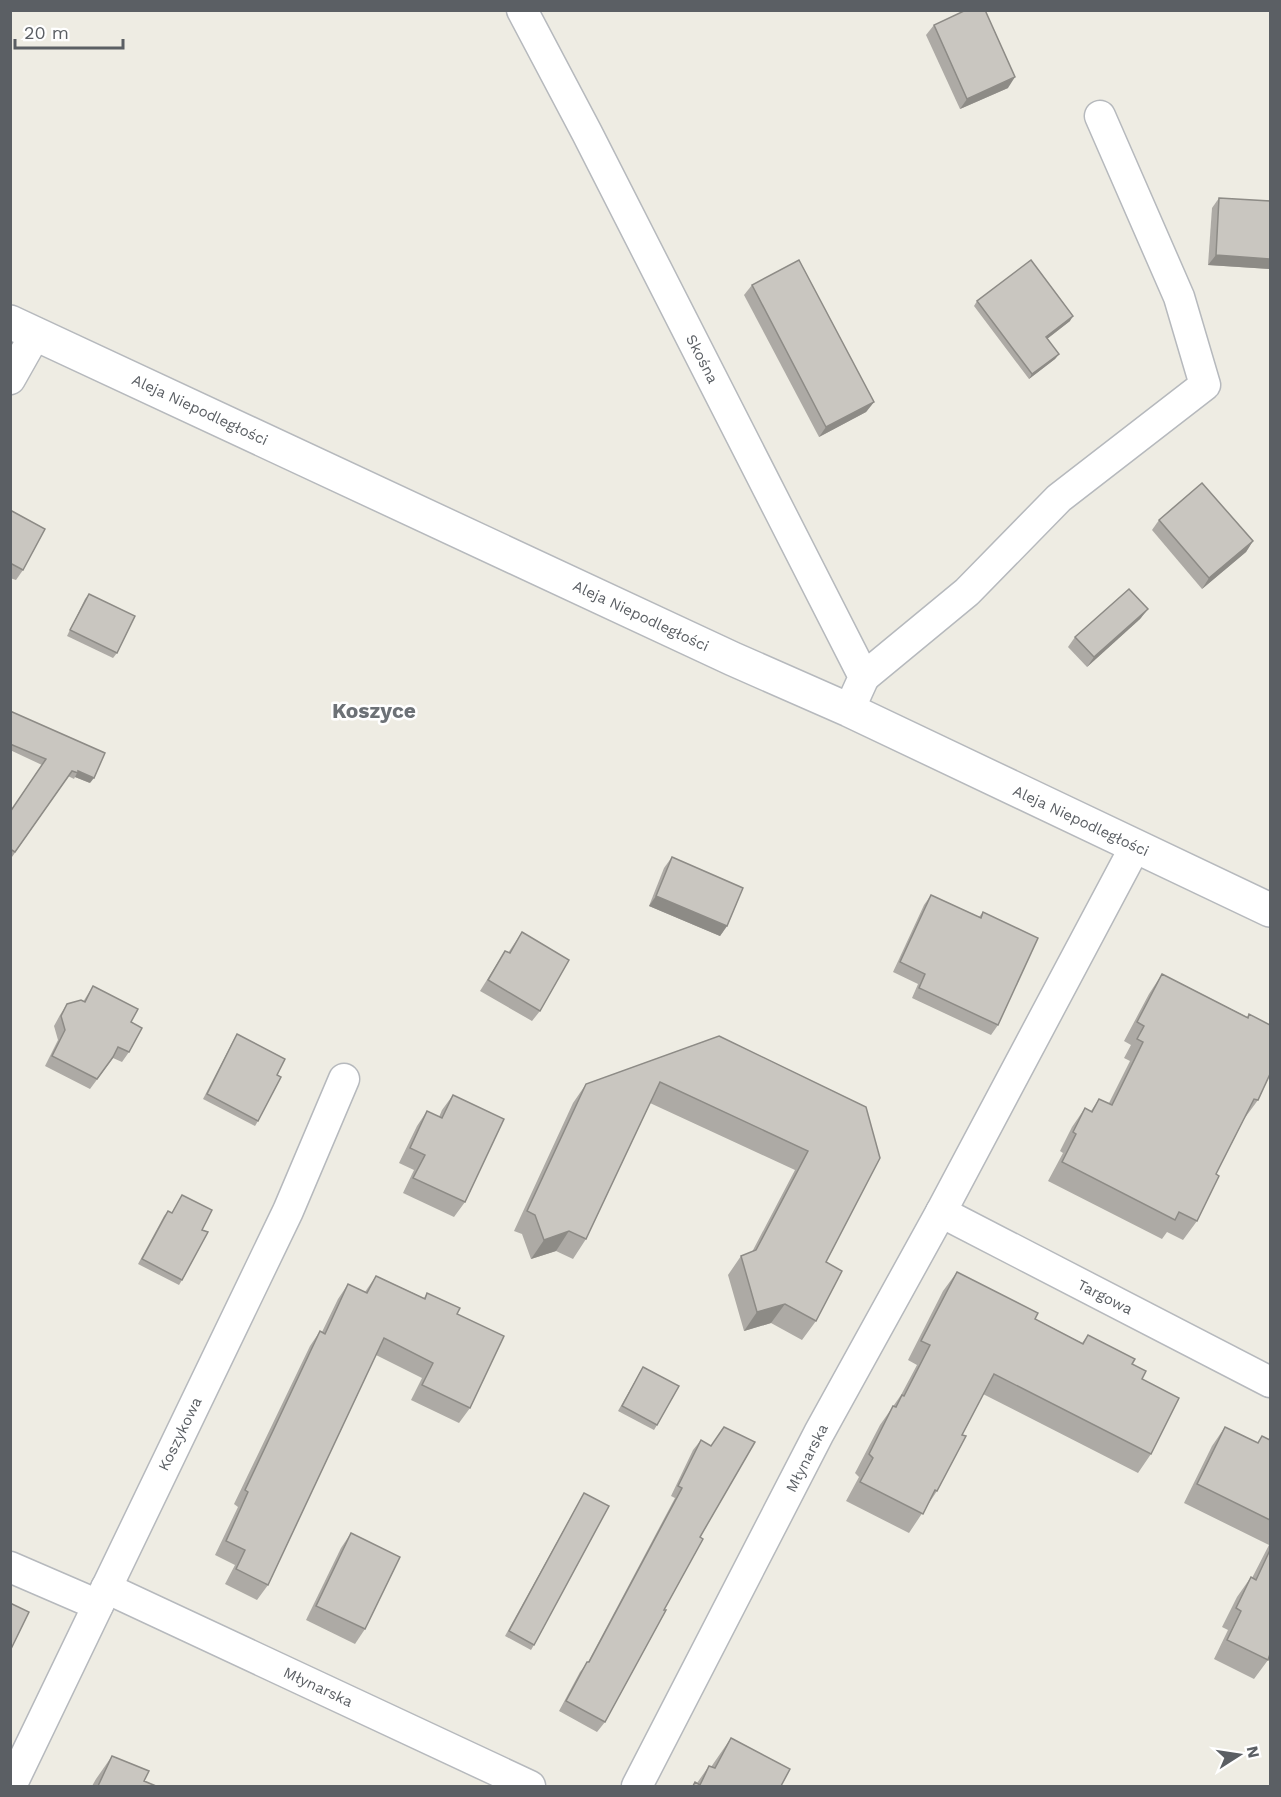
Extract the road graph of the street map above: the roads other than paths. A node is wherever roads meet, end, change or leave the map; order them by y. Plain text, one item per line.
1 (522, 10) edge
2 (1100, 116) dead end
3 (23, 328) edge
4 (10, 379) edge
5 (864, 677) junction
6 (849, 710) junction
7 (1135, 847) junction
8 (1270, 910) edge
9 (344, 1079) dead end
10 (940, 1212) junction
11 (1270, 1382) edge
12 (10, 1567) edge
13 (102, 1597) junction
14 (11, 1786) edge
15 (530, 1786) edge
16 (637, 1786) edge

1 - 5 street, Skośna
2 - 5 street
3 - 4 street
3 - 6 street, Aleja Niepodległości
5 - 6 street
6 - 7 street, Aleja Niepodległości
7 - 8 street, Aleja Niepodległości
7 - 10 street, Młynarska
9 - 13 street, Koszykowa
10 - 11 street, Targowa
10 - 16 street, Młynarska
12 - 13 street, Młynarska
13 - 14 street, Koszykowa
13 - 15 street, Młynarska

